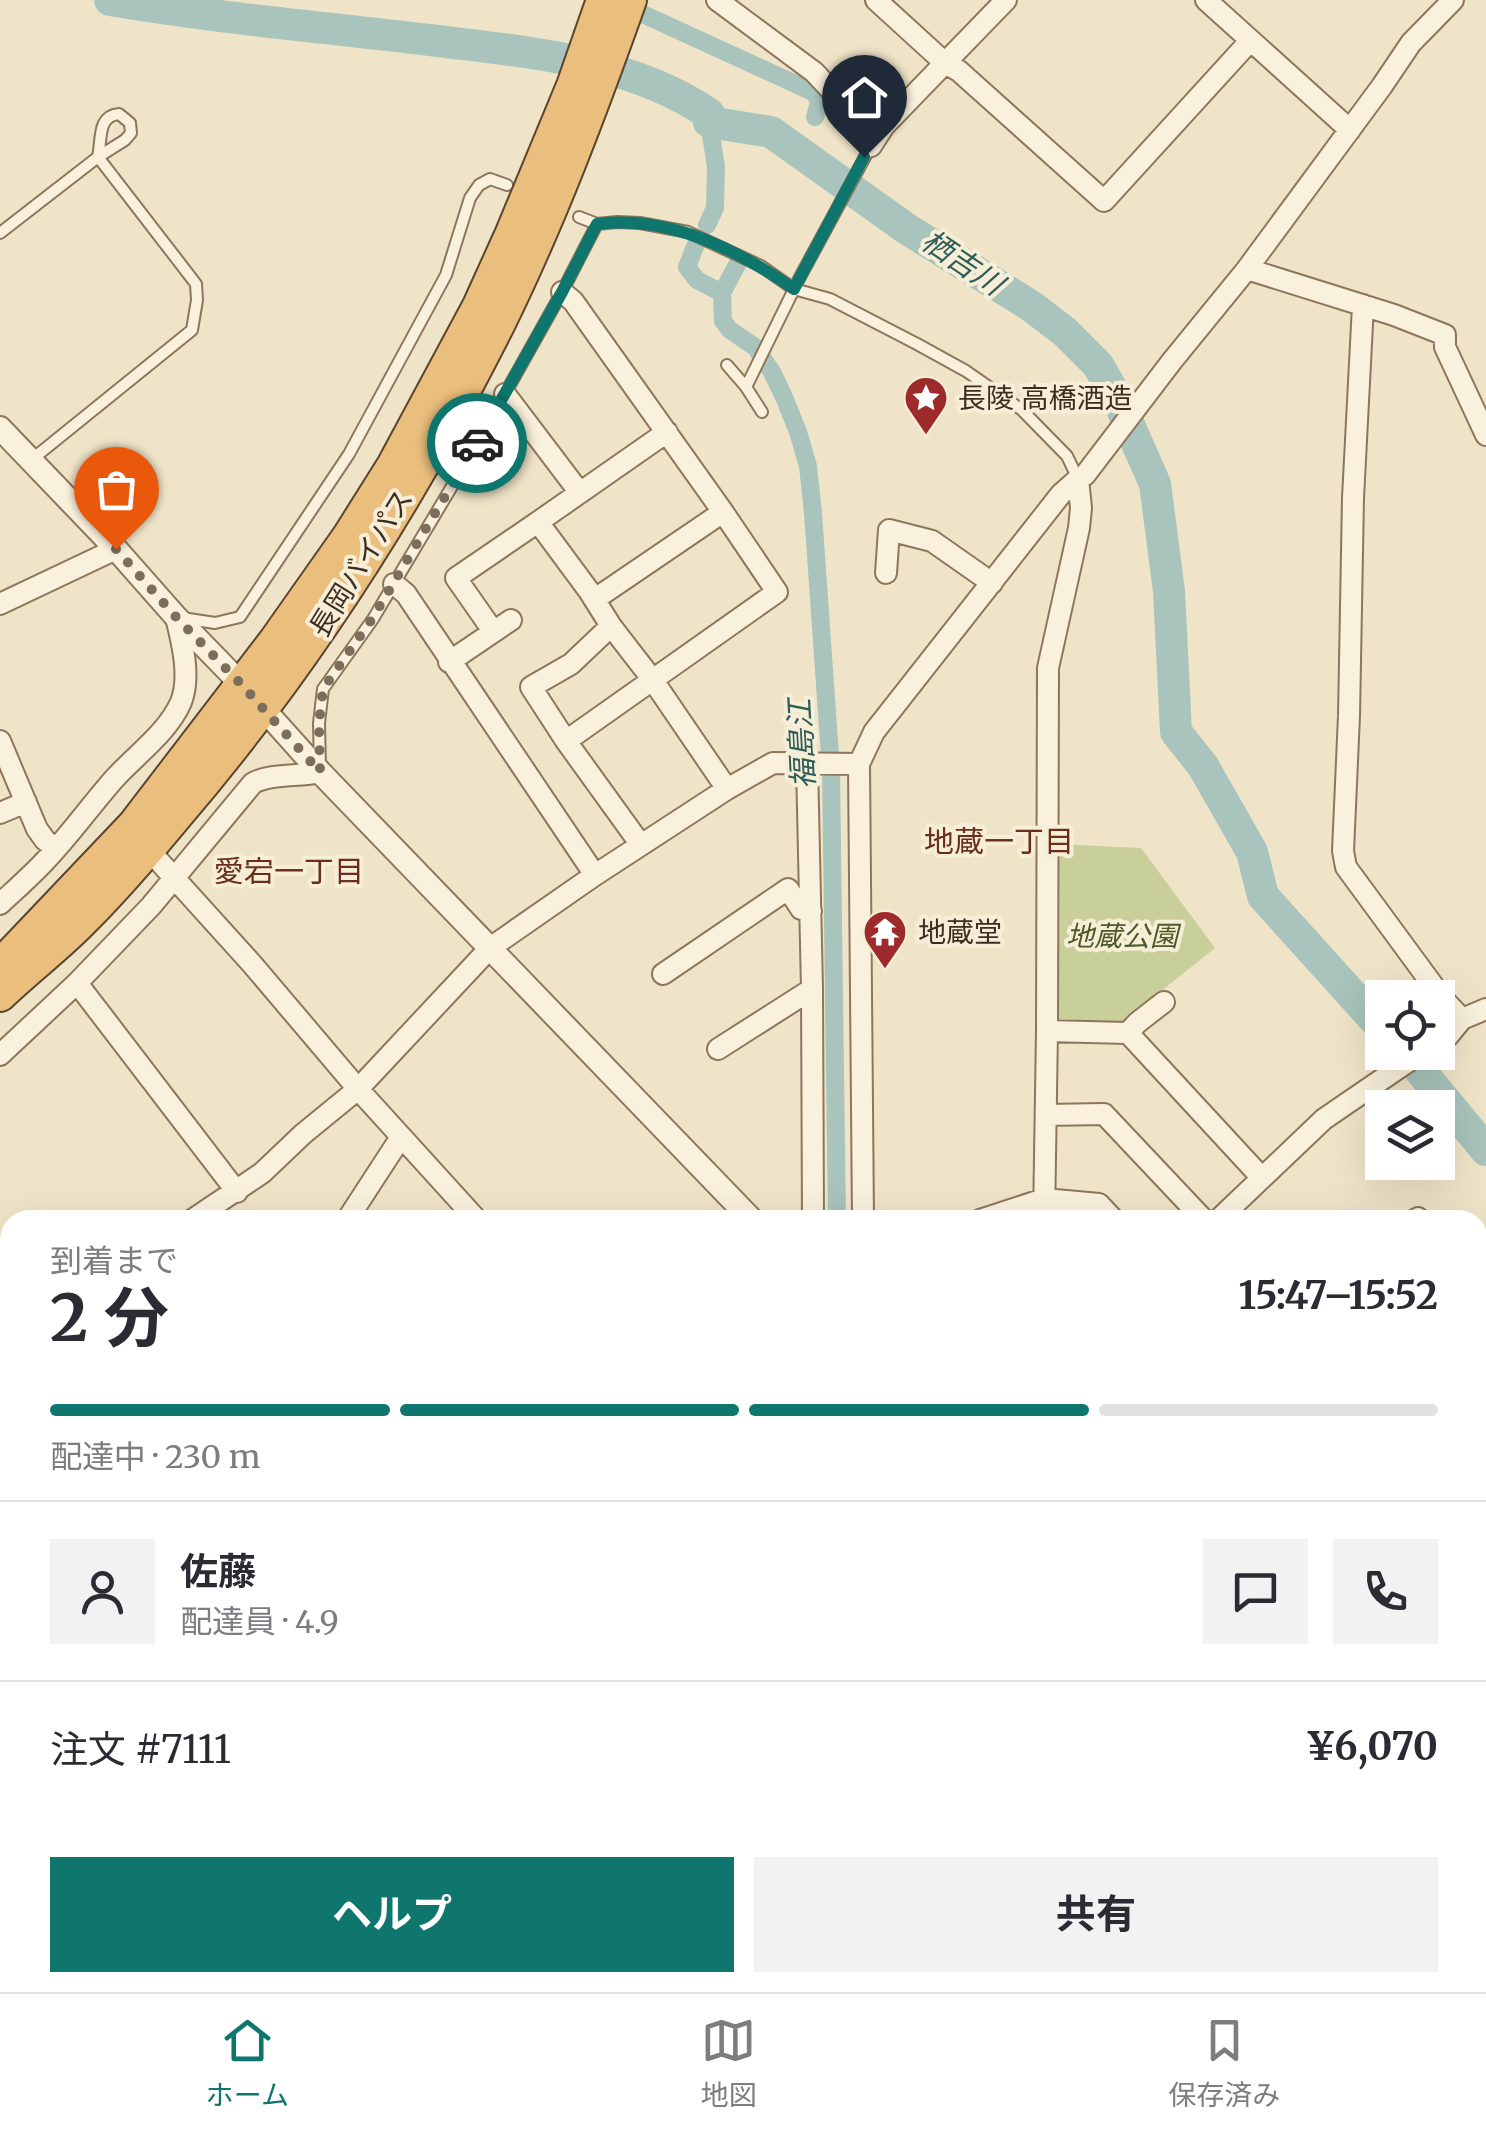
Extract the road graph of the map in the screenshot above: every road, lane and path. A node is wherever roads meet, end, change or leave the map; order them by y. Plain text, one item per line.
1 (603, 0) edge
2 (630, 0) edge
3 (717, 0) edge
4 (876, 0) edge
5 (1006, 0) edge
6 (1206, 0) edge
7 (1454, 0) edge
8 (1250, 40) junction
9 (945, 64) junction
10 (1350, 130) junction
11 (868, 151) junction
12 (556, 162) junction
13 (507, 185) dead end
14 (579, 217) dead end
15 (597, 224) junction
16 (0, 232) edge
17 (1247, 269) junction
18 (794, 289) junction
19 (562, 292) junction
20 (1363, 305) junction
21 (727, 365) dead end
22 (748, 383) junction
23 (505, 394) junction
24 (762, 412) dead end
25 (0, 428) edge
26 (667, 432) junction
27 (1486, 435) edge
28 (30, 460) junction
29 (1082, 477) junction
30 (580, 492) junction
31 (723, 512) junction
32 (538, 522) junction
33 (116, 549) junction
34 (886, 572) dead end
35 (992, 583) junction
36 (394, 584) junction
37 (595, 598) junction
38 (2, 600) edge
39 (176, 617) junction
40 (611, 626) junction
41 (449, 662) junction
42 (652, 679) junction
43 (252, 697) junction
44 (0, 741) edge
45 (566, 741) junction
46 (812, 763) junction
47 (852, 764) junction
48 (320, 772) junction
49 (727, 788) junction
50 (26, 802) junction
51 (0, 813) edge
52 (641, 845) junction
53 (148, 849) junction
54 (50, 855) junction
55 (595, 876) junction
56 (174, 877) junction
57 (74, 890) junction
58 (0, 904) edge
59 (811, 911) junction
60 (490, 948) junction
61 (0, 966) edge
62 (663, 974) dead end
63 (77, 983) junction
64 (812, 989) junction
65 (0, 996) edge
66 (1164, 1002) dead end
67 (1486, 1009) edge
68 (1462, 1019) junction
69 (1455, 1026) edge
70 (1047, 1032) junction
71 (1128, 1033) junction
72 (718, 1049) dead end
73 (0, 1056) edge
74 (1395, 1070) edge
75 (358, 1090) junction
76 (1046, 1115) junction
77 (400, 1137) junction
78 (1262, 1178) junction
79 (237, 1192) junction
80 (208, 1210) edge
81 (353, 1210) edge
82 (468, 1210) edge
83 (742, 1210) edge
84 (813, 1210) edge
85 (863, 1210) edge
86 (1044, 1210) edge
87 (1105, 1210) edge
88 (1195, 1210) edge
89 (1228, 1210) edge

1 - 12 highway, 長岡バイパス
2 - 12 highway, 長岡バイパス
3 - 11 street
4 - 9 street
5 - 9 street
6 - 8 street
7 - 10 street
8 - 9 street
8 - 10 street
9 - 11 street
10 - 17 street
11 - 18 lane
12 - 43 highway, 長岡バイパス
13 - 39 lane
14 - 15 lane
15 - 18 lane
15 - 19 lane
16 - 28 lane
17 - 20 street
17 - 29 street
18 - 22 lane
18 - 29 lane
19 - 23 lane
19 - 26 street
20 - 27 street
20 - 68 street
21 - 22 lane
22 - 24 lane
23 - 30 street
23 - 36 lane
25 - 28 street
26 - 30 street
26 - 31 street
28 - 33 street
29 - 35 street
29 - 70 street
30 - 32 street
31 - 37 street
31 - 42 street
32 - 37 street
32 - 41 street
33 - 38 street
33 - 39 street
34 - 35 street
35 - 47 street
36 - 41 street
36 - 48 lane
37 - 40 street
39 - 43 street
39 - 54 street
40 - 42 street
40 - 45 street
41 - 55 street
42 - 45 street
42 - 49 street
43 - 48 street
43 - 53 highway, 長岡バイパス
43 - 57 highway, 長岡バイパス
44 - 50 street
45 - 52 street
46 - 47 street
46 - 49 street
46 - 59 street
47 - 85 street
48 - 56 street
48 - 60 street
49 - 52 street
50 - 51 street
50 - 54 street
52 - 55 street
53 - 56 street
53 - 65 highway, 長岡バイパス
54 - 57 street
54 - 58 street
55 - 60 street
56 - 63 street
56 - 75 street
57 - 61 highway, 長岡バイパス
59 - 62 street
59 - 64 street
60 - 75 street
60 - 83 street
63 - 73 street
63 - 79 street
64 - 72 street
64 - 84 street
66 - 71 street
67 - 68 street
68 - 69 street
70 - 71 street
70 - 76 street
71 - 78 street
74 - 78 street
75 - 77 street
75 - 79 street
76 - 86 street
76 - 88 street
77 - 81 street
77 - 82 street
78 - 89 street
79 - 80 street
86 - 87 street

